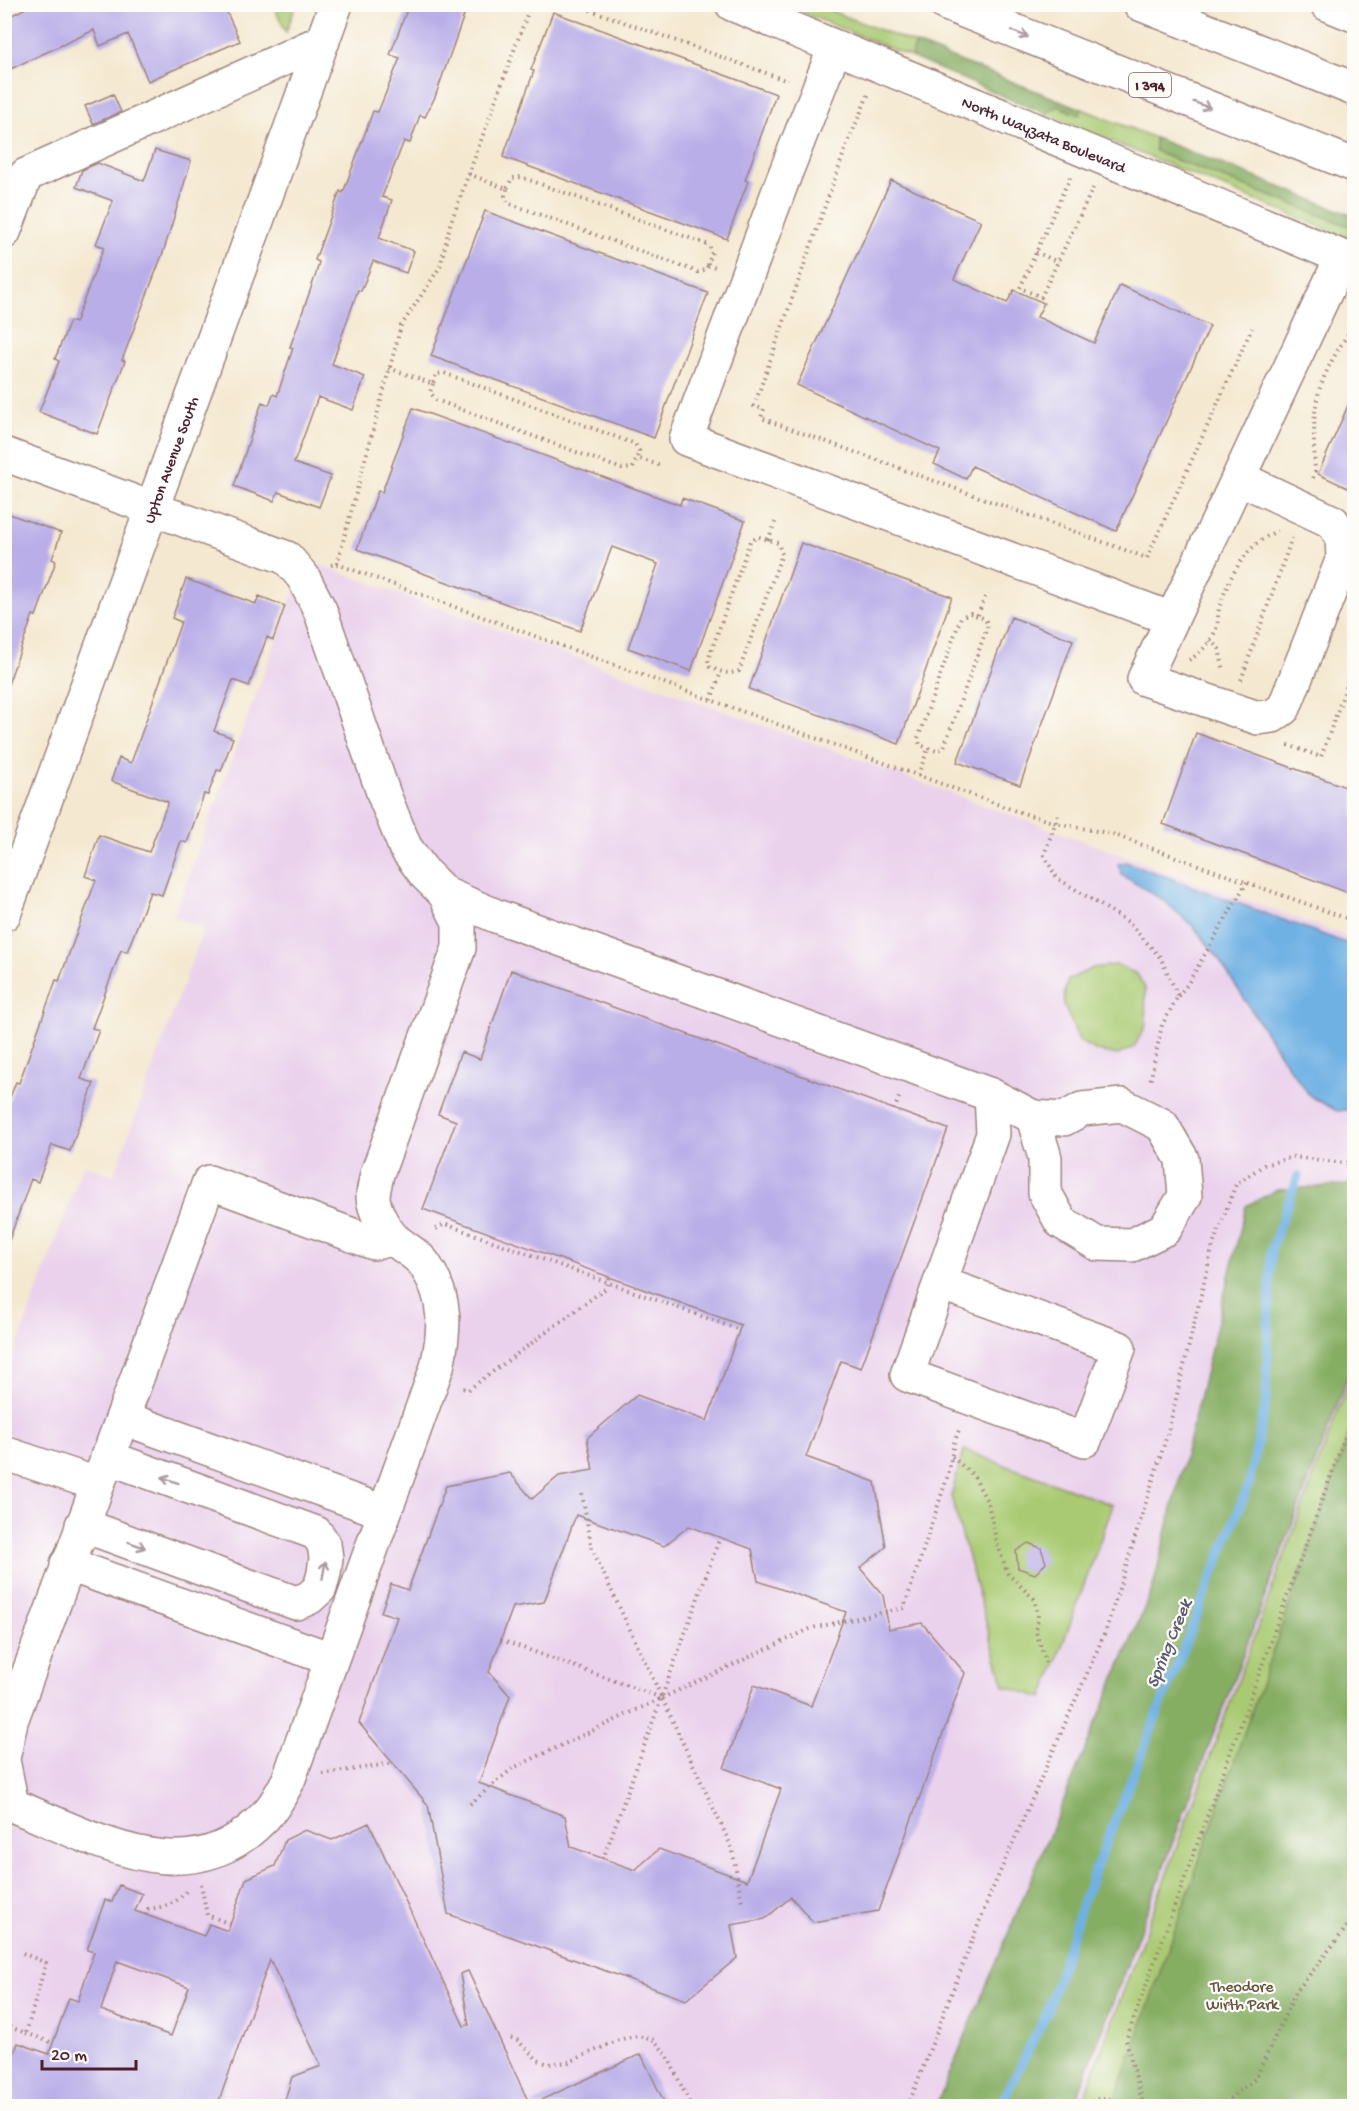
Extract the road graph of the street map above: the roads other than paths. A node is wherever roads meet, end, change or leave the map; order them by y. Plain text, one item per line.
1 (336, 4) edge
2 (732, 4) edge
3 (946, 4) edge
4 (1140, 4) edge
5 (1327, 4) edge
6 (1354, 15) edge
7 (323, 41) junction
8 (835, 46) junction
9 (1354, 89) edge
10 (1354, 165) edge
11 (4, 232) edge
12 (1348, 260) edge
13 (4, 454) edge
14 (1239, 478) junction
15 (152, 509) junction
16 (1172, 619) junction
17 (445, 894) junction
18 (4, 914) edge
19 (991, 1095) junction
20 (1033, 1117) junction
21 (393, 1239) junction
22 (940, 1283) junction
23 (123, 1418) junction
24 (4, 1453) edge
25 (102, 1470) junction
26 (384, 1512) junction
27 (82, 1525) junction
28 (67, 1564) junction
29 (331, 1659) junction
30 (4, 1754) edge
31 (4, 1765) edge
32 (8, 1816) edge

1 - 7 main road, Upton Avenue South
2 - 8 main road, North Wayzata Boulevard
3 -> 10 main road, I 394
4 - 9 main road
5 - 6 main road
7 - 11 main road
7 - 15 main road, Upton Avenue South
8 - 12 main road, North Wayzata Boulevard
8 - 16 main road
12 - 14 main road
13 - 15 main road
14 - 16 main road
14 - 16 main road
15 - 17 main road
15 - 18 main road, Upton Avenue South
17 - 19 main road
17 - 21 main road
19 - 20 main road
19 - 22 main road
20 - 20 main road
21 - 23 main road
21 - 26 main road
22 - 22 main road
23 - 25 main road
23 - 26 main road
24 - 25 main road
25 - 27 main road
27 -> 25 main road
26 - 29 main road
27 - 28 main road
28 - 29 main road
28 - 30 main road
29 - 32 main road
31 - 32 main road

